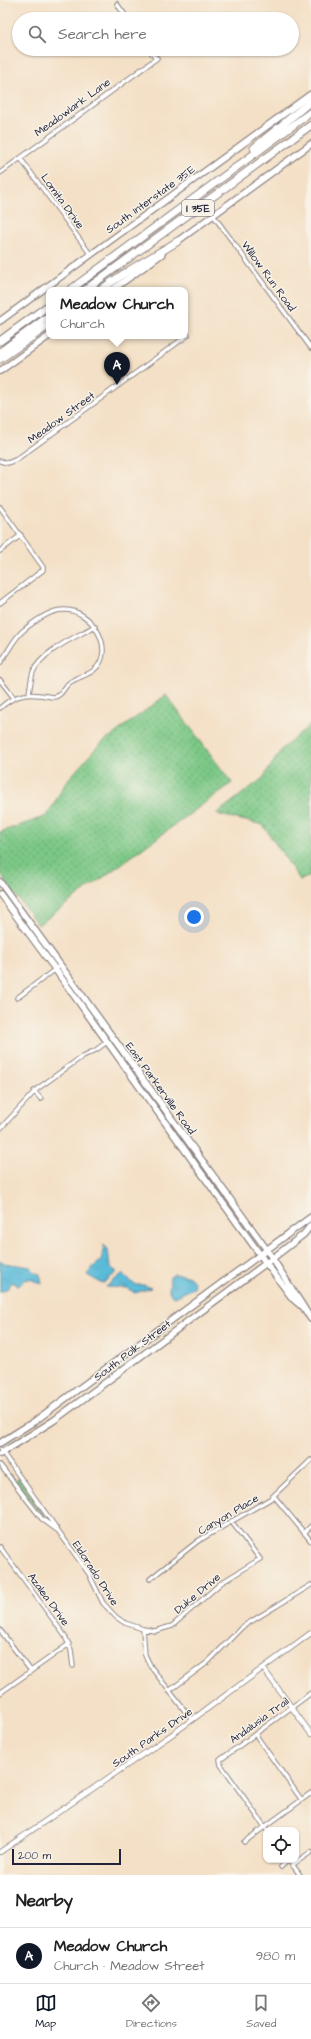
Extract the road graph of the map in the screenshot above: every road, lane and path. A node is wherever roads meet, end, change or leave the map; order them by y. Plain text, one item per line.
1 (117, 4) dead end
2 (123, 12) edge
3 (155, 56) edge
4 (311, 94) edge
5 (311, 101) edge
6 (311, 112) edge
7 (311, 125) edge
8 (311, 144) edge
9 (21, 159) junction
10 (0, 173) edge
11 (176, 212) junction
12 (213, 215) junction
13 (178, 241) junction
14 (91, 255) junction
15 (47, 287) edge
16 (74, 287) edge
17 (90, 287) edge
18 (105, 287) edge
19 (116, 287) edge
20 (46, 288) edge
21 (46, 307) edge
22 (46, 318) edge
23 (0, 321) edge
24 (46, 327) edge
25 (46, 338) edge
26 (182, 339) edge
27 (0, 340) edge
28 (311, 348) edge
29 (0, 352) edge
30 (0, 359) edge
31 (0, 372) edge
32 (0, 461) edge
33 (0, 507) edge
34 (21, 535) junction
35 (0, 551) edge
36 (0, 603) edge
37 (95, 626) junction
38 (0, 663) edge
39 (0, 680) edge
40 (28, 694) junction
41 (14, 698) junction
42 (0, 708) edge
43 (0, 882) edge
44 (2, 892) edge
45 (58, 967) junction
46 (17, 998) dead end
47 (110, 1040) junction
48 (139, 1075) junction
49 (134, 1079) junction
50 (34, 1091) junction
51 (41, 1099) dead end
52 (0, 1129) edge
53 (185, 1138) junction
54 (179, 1142) junction
55 (311, 1217) edge
56 (311, 1225) edge
57 (267, 1250) junction
58 (260, 1255) junction
59 (272, 1258) junction
60 (266, 1263) junction
61 (303, 1308) junction
62 (311, 1319) edge
63 (0, 1443) edge
64 (1, 1452) edge
65 (311, 1460) edge
66 (0, 1465) edge
67 (18, 1474) junction
68 (11, 1479) junction
69 (274, 1496) junction
70 (232, 1521) junction
71 (311, 1526) edge
72 (60, 1533) junction
73 (304, 1533) junction
74 (311, 1542) edge
75 (0, 1547) edge
76 (150, 1579) dead end
77 (311, 1585) edge
78 (0, 1630) edge
79 (143, 1630) junction
80 (311, 1633) edge
81 (69, 1644) junction
82 (73, 1666) dead end
83 (263, 1668) junction
84 (30, 1671) junction
85 (169, 1691) junction
86 (0, 1692) edge
87 (311, 1693) edge
88 (292, 1707) junction
89 (192, 1720) junction
90 (255, 1734) junction
91 (311, 1734) edge
92 (311, 1793) edge
93 (302, 1799) junction
94 (265, 1827) edge
95 (267, 1827) edge
96 (263, 1830) edge
97 (244, 1842) dead end
98 (0, 1852) edge
99 (311, 1852) edge
100 (285, 1863) edge
101 (292, 1865) joint
102 (281, 1867) dead end
103 (300, 1875) edge

1 - 2 street
3 - 9 street, Meadowlark Lane
4 - 14 main road, South Interstate 35E
5 - 11 highway
6 - 11 highway, I 35E
7 - 17 highway, I 35E
8 - 12 main road
9 - 10 street, Meadowlark Lane
9 - 14 street, Lomita Drive
11 - 16 highway, I 35E
12 - 13 main road
12 - 28 street, Willow Run Road
13 - 18 highway
13 - 19 main road
14 - 15 main road, South Interstate 35E
20 - 23 main road, South Interstate 35E
21 - 27 highway
22 - 29 highway
24 - 30 highway
25 - 31 main road
26 - 32 street, Meadow Street
33 - 34 street
34 - 35 street
34 - 36 street
37 - 38 street
37 - 40 street
37 - 40 street
39 - 41 street
40 - 41 street
41 - 42 street
43 - 44 main road, East Parkerville Road
44 - 45 main road, East Parkerville Road
45 - 46 street
45 - 47 main road, East Parkerville Road
47 - 48 main road, East Parkerville Road
47 - 49 main road, East Parkerville Road
47 - 50 street
48 - 49 main road
48 - 53 main road, East Parkerville Road
49 - 54 main road, East Parkerville Road
50 - 51 street
50 - 52 street
53 - 54 main road
53 - 57 main road, East Parkerville Road
54 - 58 main road, East Parkerville Road
55 - 57 main road, South Polk Street
56 - 59 main road, South Polk Street
57 - 58 main road, South Polk Street
57 - 59 main road, East Parkerville Road
58 - 60 main road, East Parkerville Road
58 - 63 main road, South Polk Street
59 - 60 main road, South Polk Street
59 - 61 main road, East Parkerville Road
60 - 61 main road, East Parkerville Road
60 - 64 main road, South Polk Street
61 - 62 main road, East Parkerville Road
64 - 67 street, Eldorado Drive
65 - 69 street, Canyon Place
66 - 68 street, Eldorado Drive
67 - 68 street
67 - 72 street, Eldorado Drive
68 - 72 street, Eldorado Drive
69 - 70 street, Canyon Place
69 - 73 street
70 - 76 street, Canyon Place
70 - 79 street, Duke Drive
71 - 73 street
72 - 79 street, Eldorado Drive
73 - 74 street
75 - 81 street, Azalea Drive
77 - 85 street
78 - 84 street
79 - 85 street
80 - 83 street, South Parks Drive
81 - 82 street, Azalea Drive
81 - 84 street
83 - 88 street
83 - 89 street, South Parks Drive
84 - 86 street
85 - 89 street
87 - 88 street, Andalusia Trail
88 - 90 street, Andalusia Trail
88 - 91 street
89 - 98 street, South Parks Drive
90 - 93 street
90 - 94 street, Andalusia Trail
92 - 93 street
93 - 95 street
96 - 97 street
99 - 101 street
100 - 102 street
101 - 103 street

